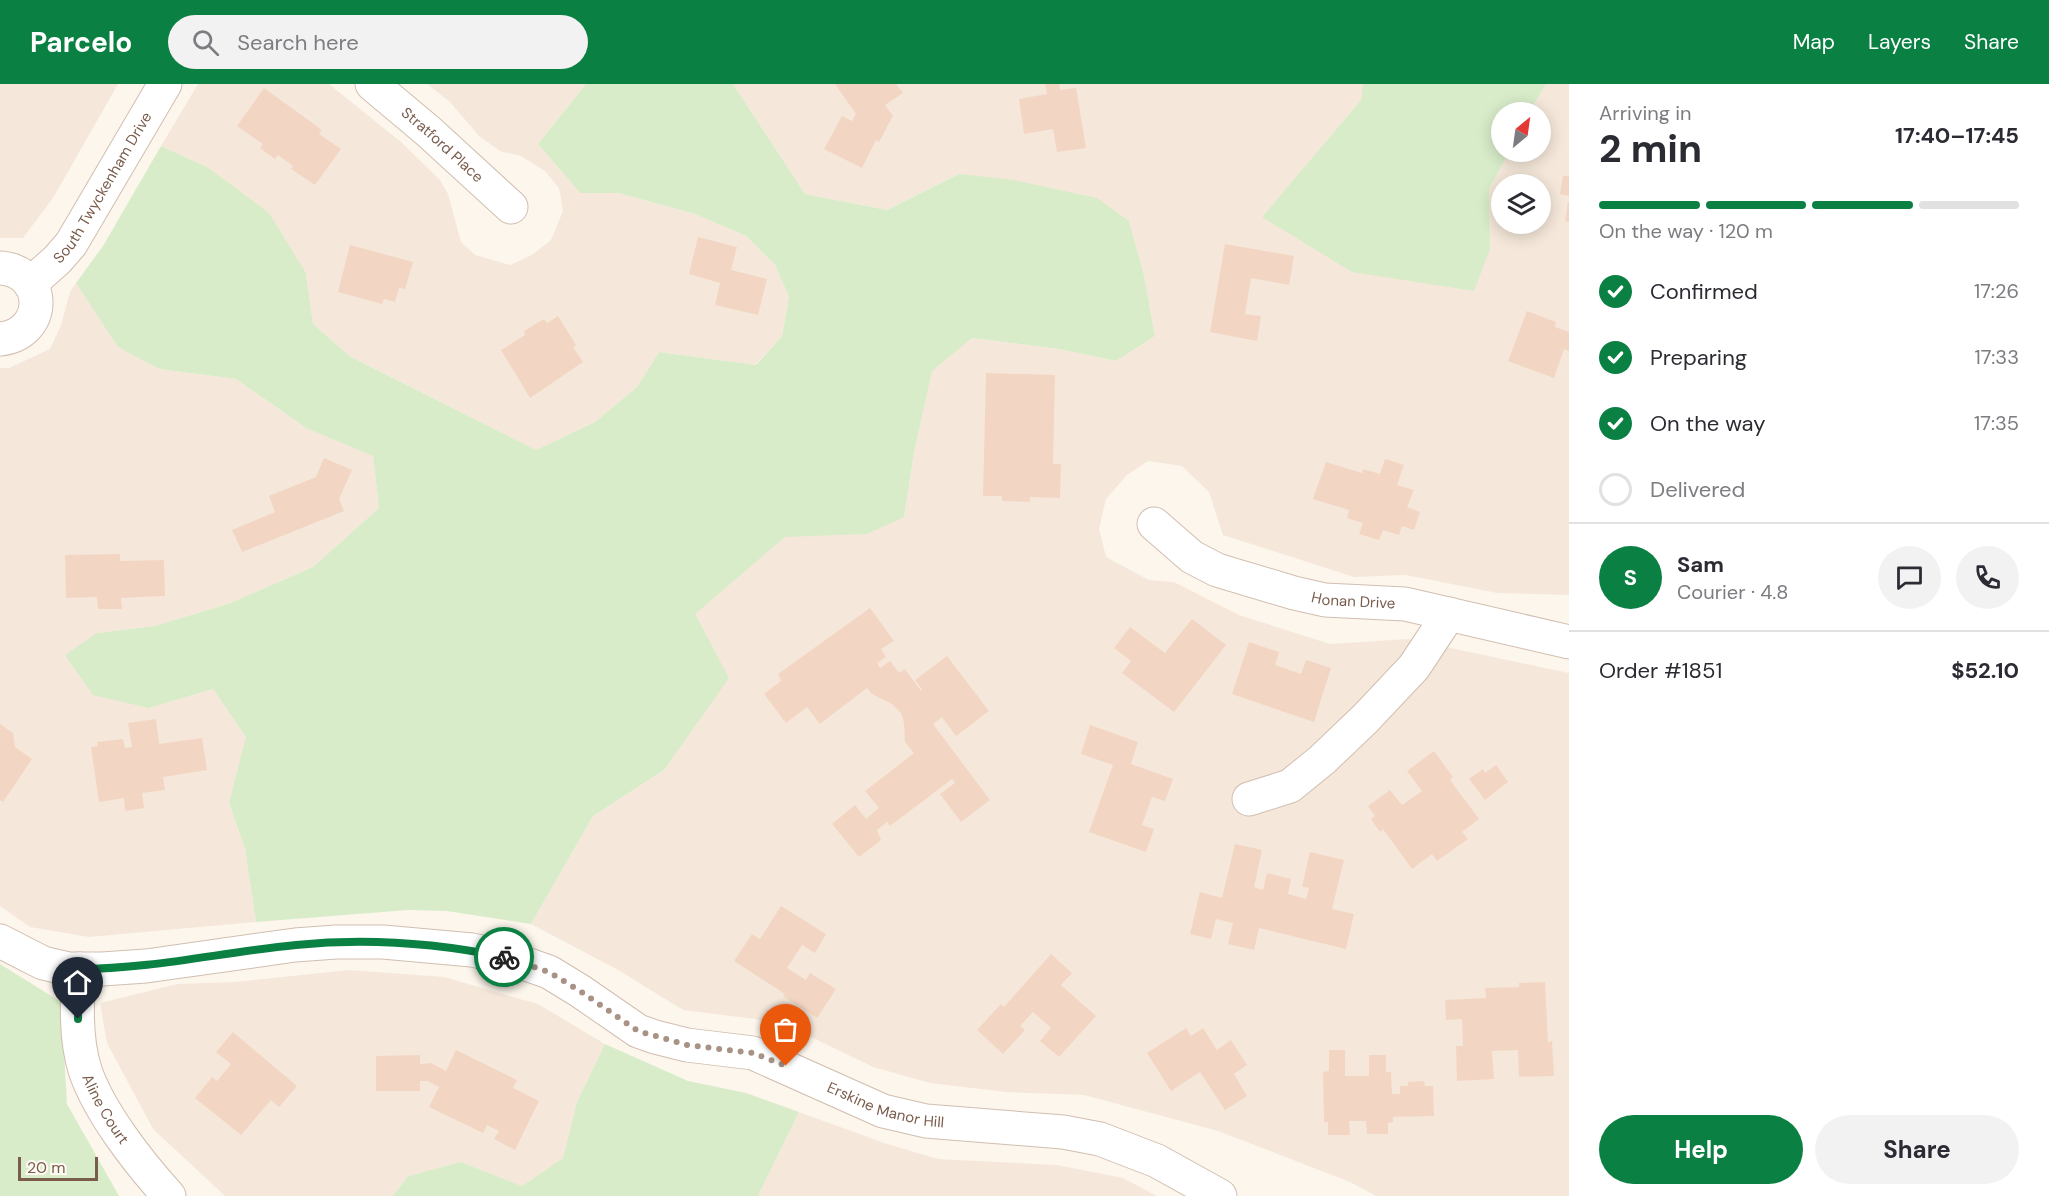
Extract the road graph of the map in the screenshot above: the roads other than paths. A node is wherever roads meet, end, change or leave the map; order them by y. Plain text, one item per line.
1 (165, 84) edge
2 (372, 84) edge
3 (511, 207) dead end
4 (0, 268) edge
5 (30, 284) junction
6 (0, 339) edge
7 (1154, 524) dead end
8 (1449, 614) junction
9 (1569, 642) edge
10 (1249, 799) dead end
11 (0, 941) edge
12 (79, 969) junction
13 (169, 1196) edge
14 (1220, 1196) edge

1 - 5 street, South Twyckenham Drive
2 - 3 street, Stratford Place
4 - 5 street
5 - 6 street
7 - 8 street, Honan Drive
8 - 9 street, Honan Drive
8 - 10 street
11 - 12 street, Erskine Manor Hill
12 - 13 street, Aline Court
12 - 14 street, Erskine Manor Hill

